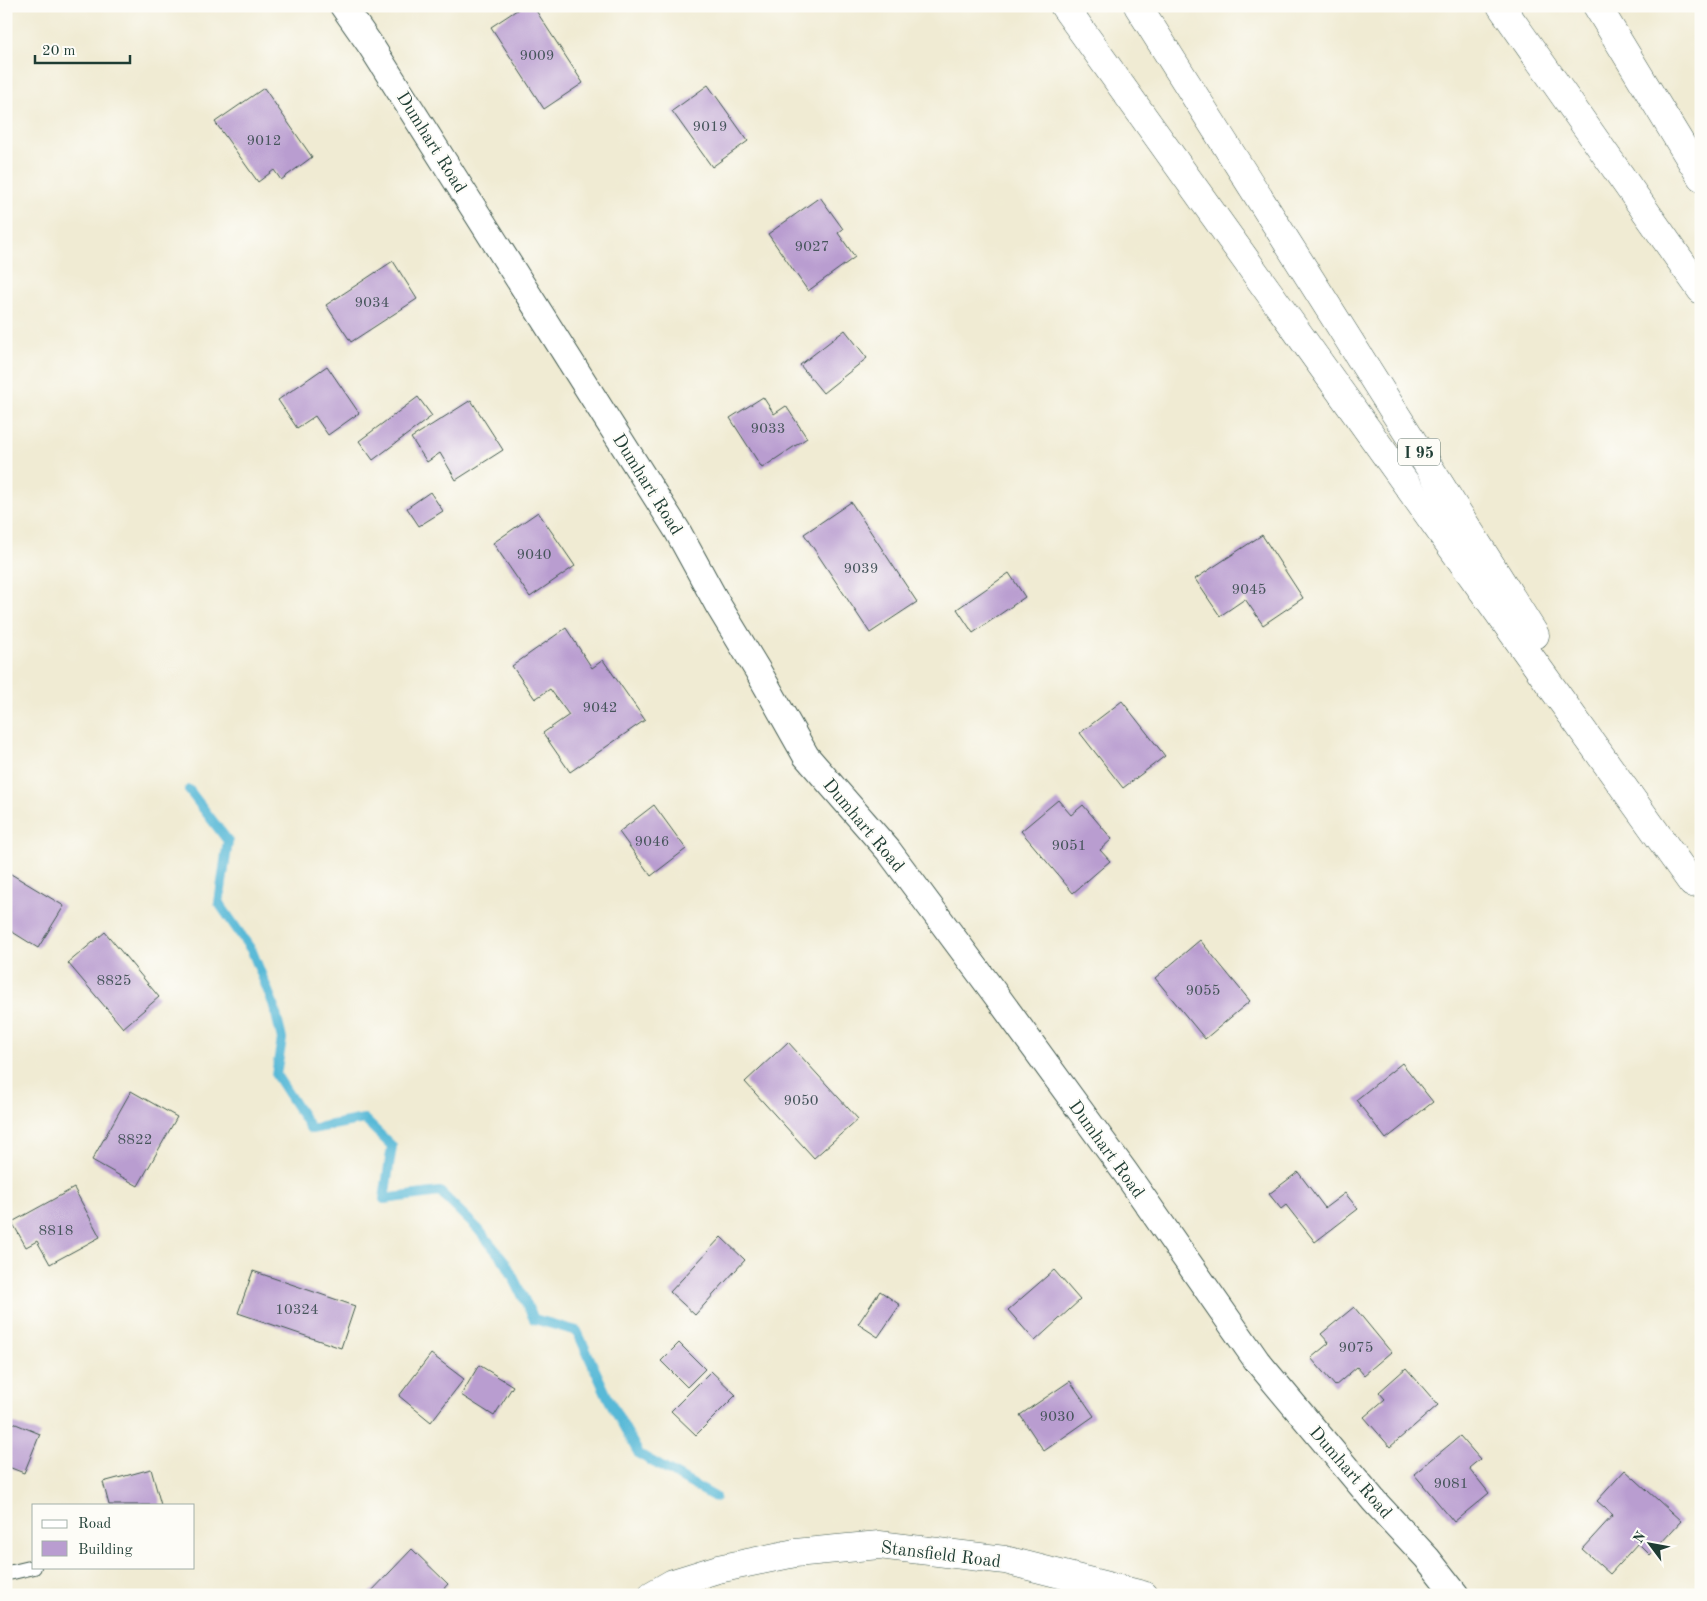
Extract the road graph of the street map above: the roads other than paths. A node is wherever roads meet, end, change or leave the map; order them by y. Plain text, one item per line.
1 (342, 6) edge
2 (1064, 6) edge
3 (1138, 6) edge
4 (1501, 6) edge
5 (1597, 6) edge
6 (1701, 177) edge
7 (1701, 290) edge
8 (1696, 890) edge
9 (32, 1567) edge
10 (6, 1572) edge
11 (652, 1595) edge
12 (1143, 1595) edge
13 (1456, 1595) edge

1 - 13 street, Dumhart Road
2 - 8 main road
3 - 8 main road, I 95
4 - 7 main road
5 - 6 main road
9 - 10 lane
11 - 12 main road, Stansfield Road

